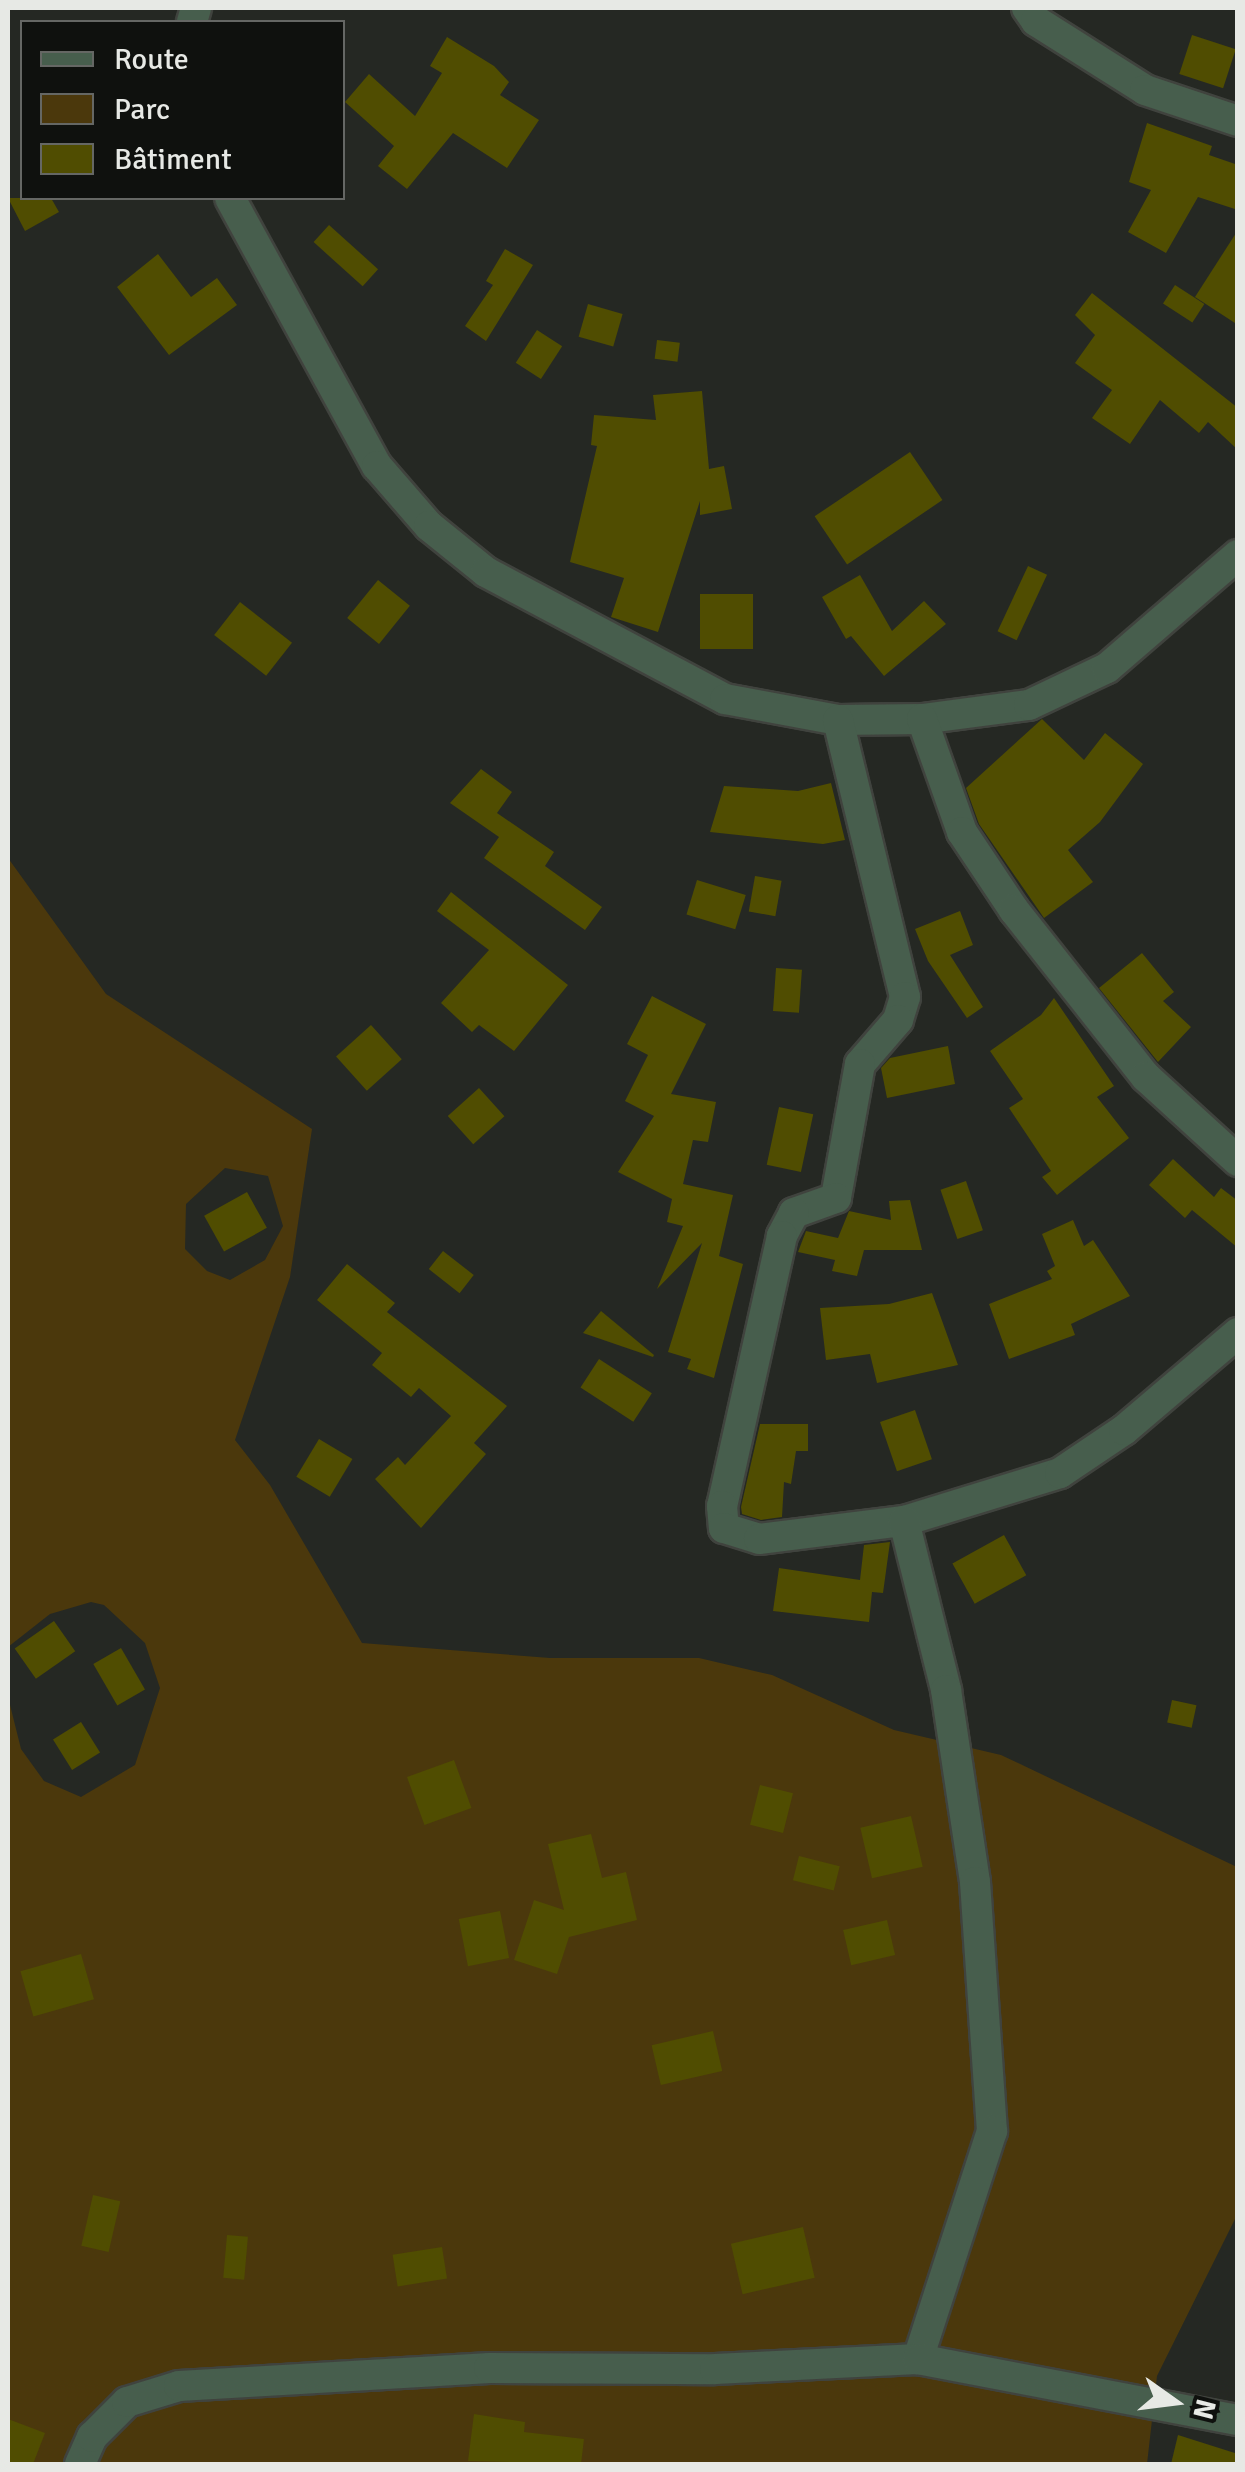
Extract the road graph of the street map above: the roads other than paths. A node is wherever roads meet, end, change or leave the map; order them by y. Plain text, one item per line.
1 (1028, 8) edge
2 (1238, 121) edge
3 (231, 200) edge
4 (1238, 555) edge
5 (922, 719) junction
6 (838, 720) junction
7 (1238, 1162) edge
8 (1238, 1333) edge
9 (904, 1521) junction
10 (918, 2359) junction
11 (1238, 2420) edge
12 (80, 2464) edge

1 - 2 street
3 - 6 street
4 - 5 street
5 - 6 street
5 - 7 street
6 - 9 street
8 - 9 street
9 - 10 street
10 - 11 street
10 - 12 street

